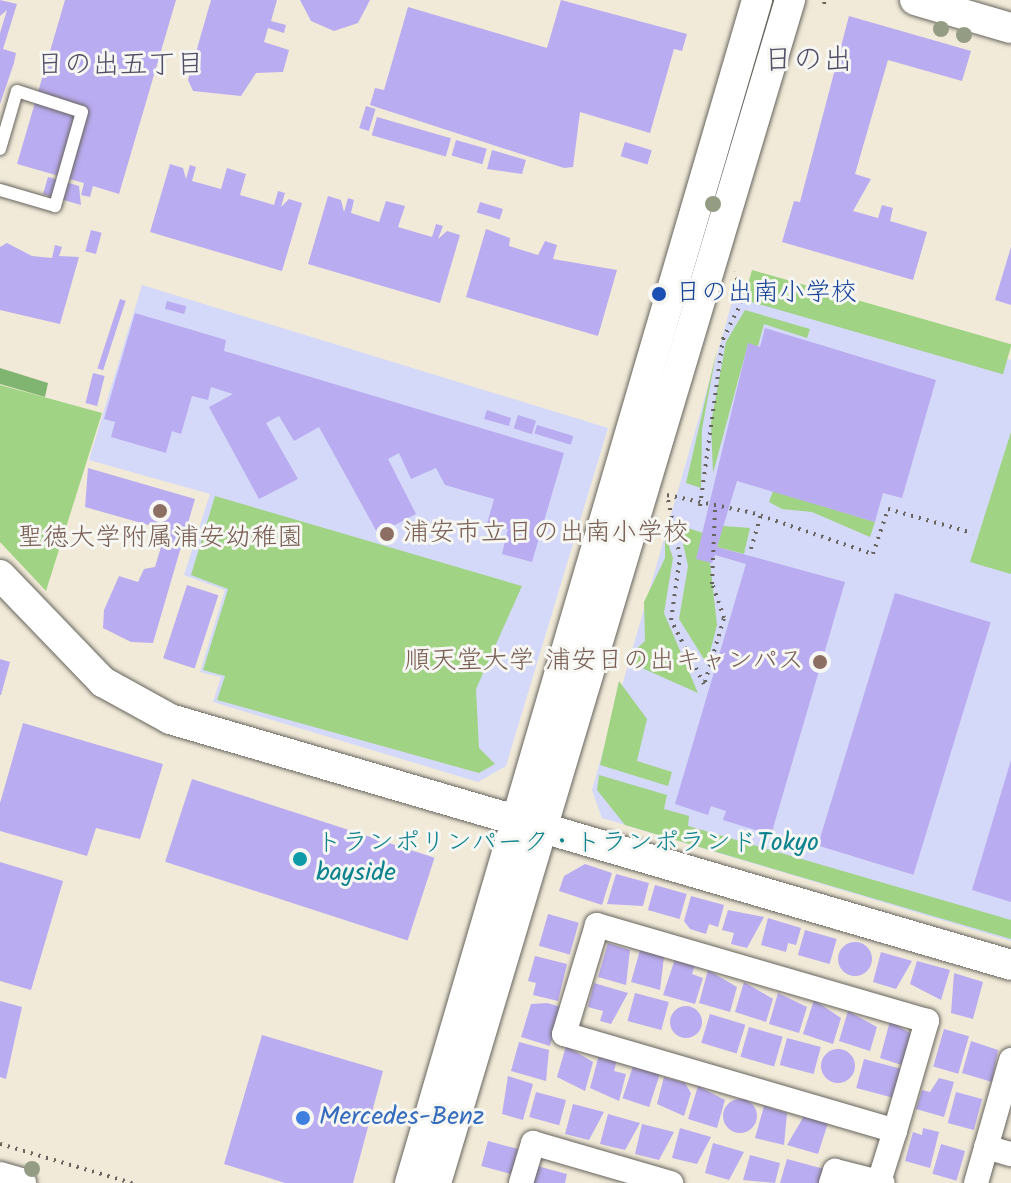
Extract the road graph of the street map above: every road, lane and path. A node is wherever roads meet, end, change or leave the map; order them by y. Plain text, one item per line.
1 (757, 0) edge
2 (790, 0) edge
3 (915, 0) edge
4 (1011, 28) edge
5 (0, 149) edge
6 (0, 190) edge
7 (735, 265) dead end
8 (713, 336) dead end
9 (723, 339) junction
10 (700, 506) junction
11 (715, 509) junction
12 (761, 515) junction
13 (973, 533) dead end
14 (751, 549) dead end
15 (0, 575) edge
16 (518, 820) junction
17 (548, 828) junction
18 (1011, 965) edge
19 (1011, 1060) edge
20 (895, 1131) junction
21 (0, 1144) edge
22 (986, 1147) junction
23 (1011, 1154) edge
24 (0, 1177) edge
25 (881, 1182) edge
26 (21, 1183) edge
27 (132, 1183) edge
28 (410, 1183) edge
29 (436, 1183) edge
30 (521, 1183) edge
31 (671, 1183) edge
32 (831, 1183) edge
33 (976, 1183) edge

1 - 16 street
2 - 17 street
3 - 4 street
5 - 6 lane
7 - 9 path
8 - 9 path
9 - 10 path
10 - 11 path
10 - 11 path
11 - 12 path
12 - 13 path
12 - 14 path
15 - 16 street
16 - 17 street
16 - 28 street
17 - 18 street
17 - 29 street
19 - 22 street
20 - 20 street
20 - 25 street
21 - 27 path
22 - 23 street
22 - 33 street
24 - 26 street
25 - 32 street
30 - 31 street

